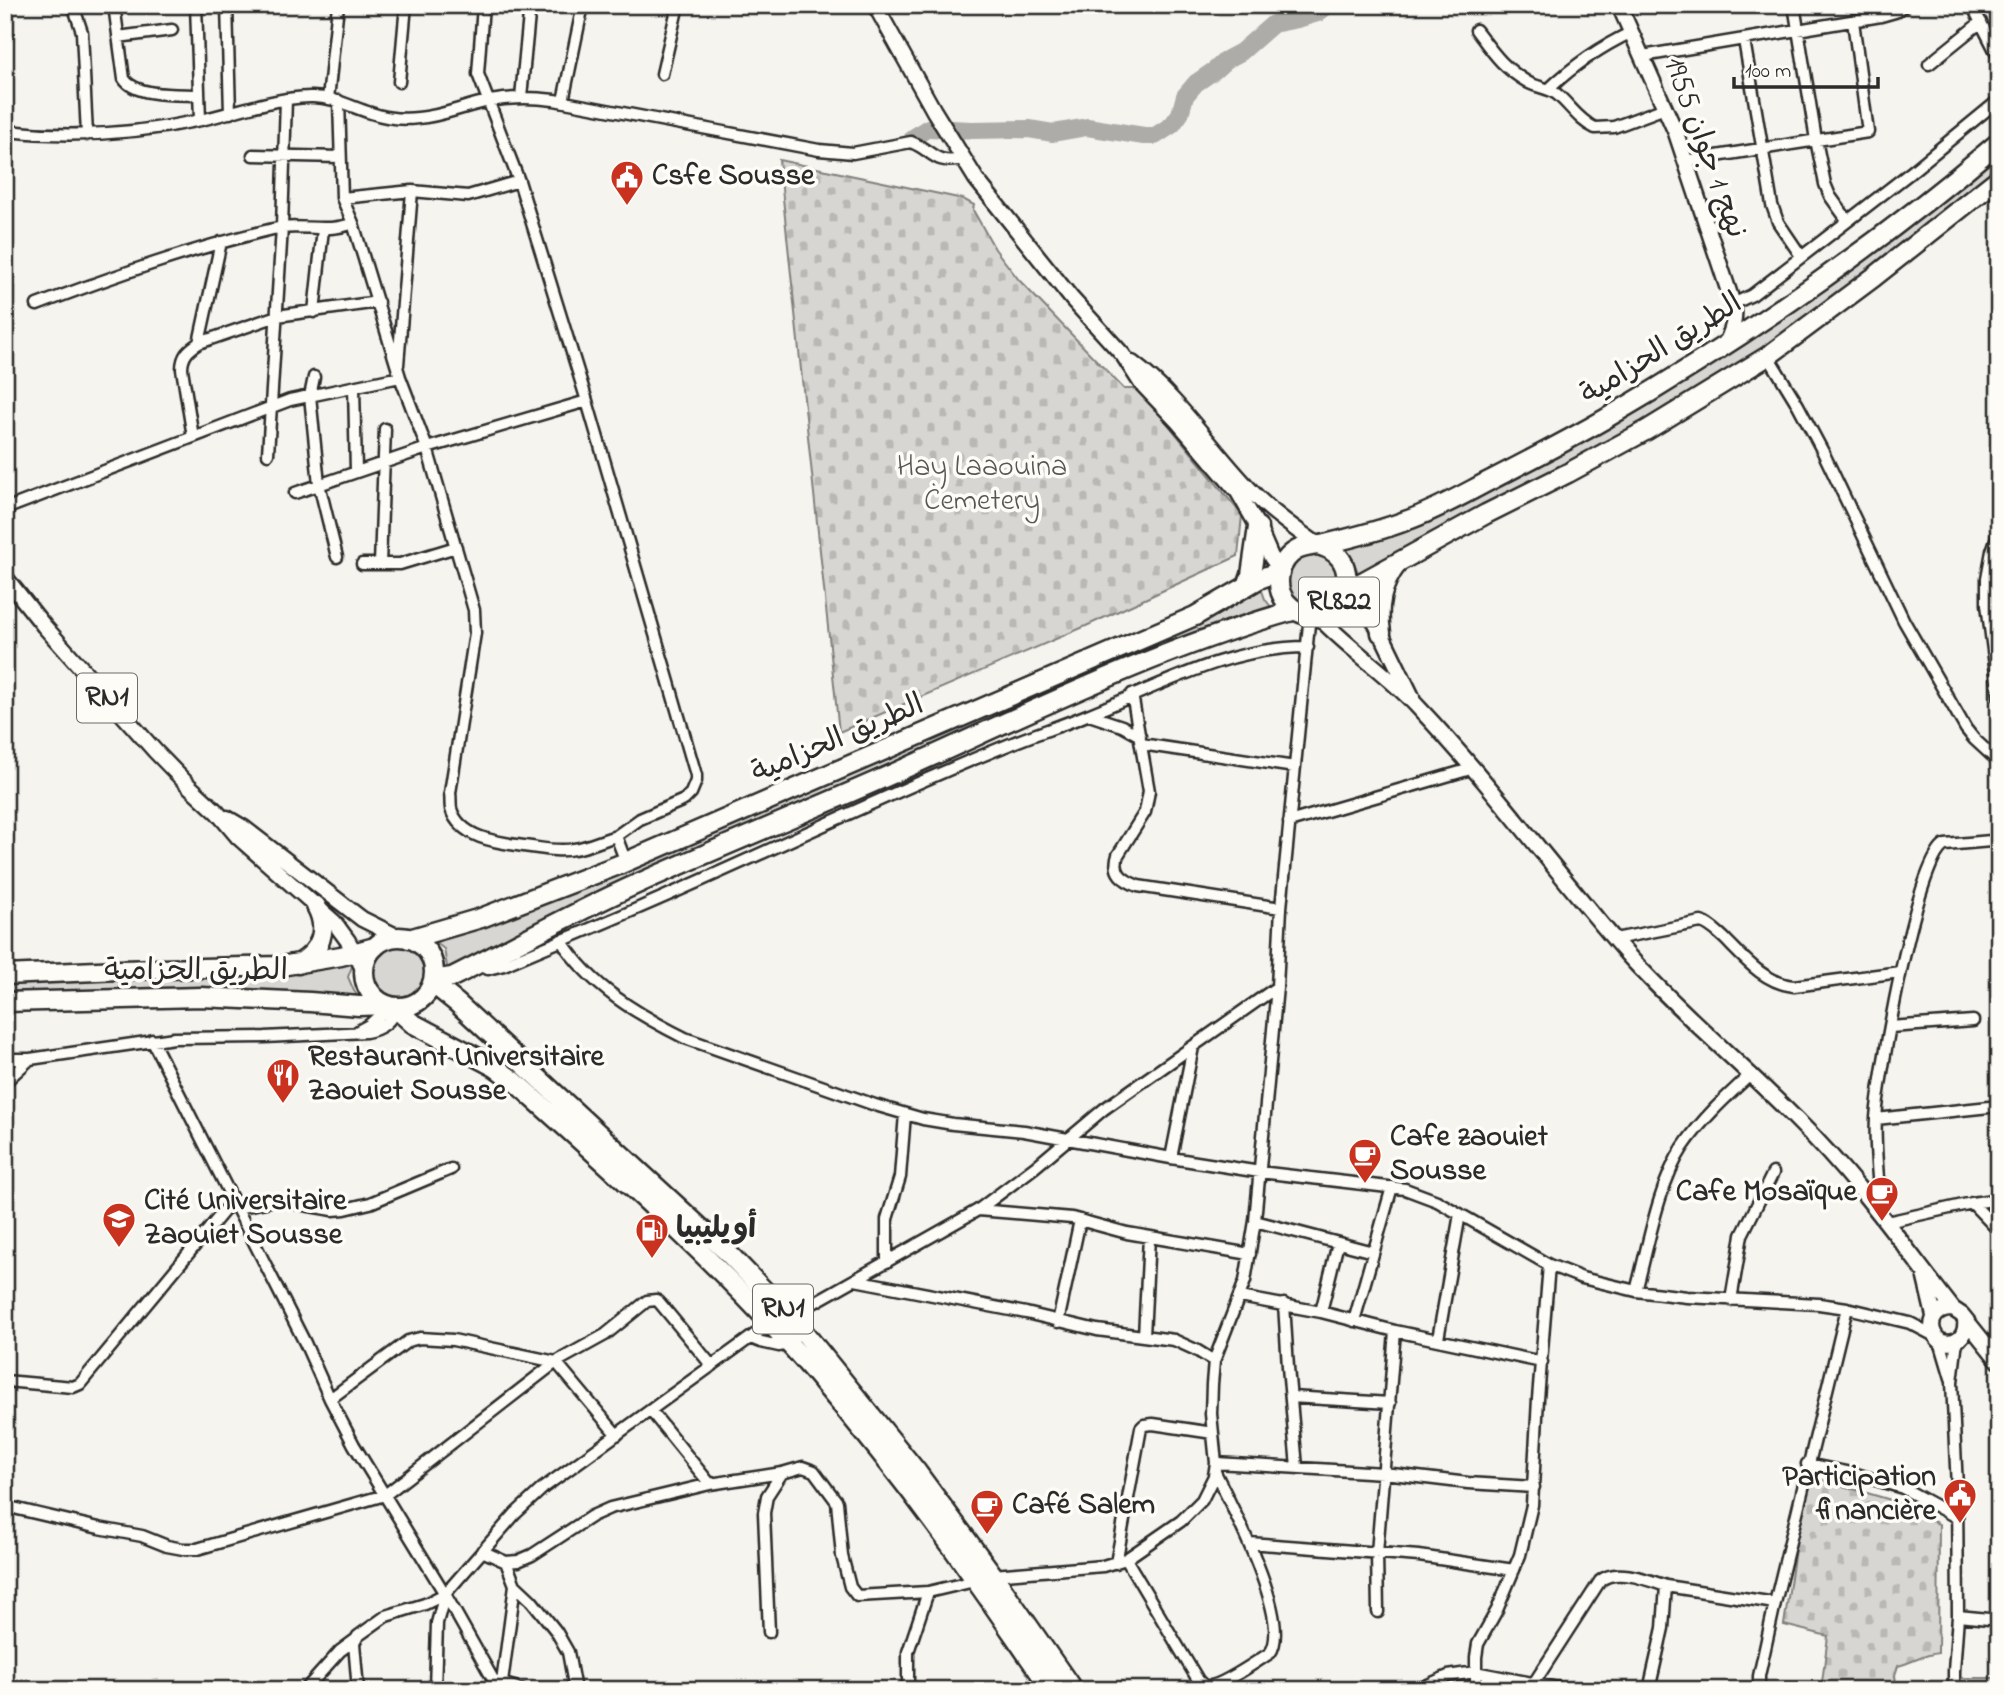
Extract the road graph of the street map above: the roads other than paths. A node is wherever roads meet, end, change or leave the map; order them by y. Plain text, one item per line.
1 (73, 5) edge
2 (114, 5) edge
3 (196, 5) edge
4 (227, 5) edge
5 (338, 5) edge
6 (406, 5) edge
7 (483, 5) edge
8 (530, 5) edge
9 (583, 5) edge
10 (678, 5) edge
11 (874, 5) edge
12 (1619, 5) edge
13 (1794, 5) edge
14 (1905, 5) edge
15 (1975, 5) edge
16 (1853, 21) junction
17 (1981, 22) junction
18 (1798, 29) junction
19 (172, 30) dead end
20 (1476, 30) dead end
21 (1632, 33) junction
22 (118, 37) junction
23 (1744, 40) junction
24 (1643, 57) junction
25 (1999, 58) edge
26 (1929, 64) dead end
27 (662, 74) dead end
28 (399, 82) dead end
29 (1549, 89) junction
30 (199, 95) junction
31 (522, 97) junction
32 (286, 99) junction
33 (328, 99) junction
34 (1999, 100) edge
35 (488, 101) junction
36 (563, 101) junction
37 (339, 102) junction
38 (1665, 107) junction
39 (230, 113) junction
40 (200, 120) junction
41 (5, 131) edge
42 (87, 135) junction
43 (1816, 140) junction
44 (1999, 142) edge
45 (1762, 149) junction
46 (253, 155) dead end
47 (960, 156) junction
48 (284, 157) junction
49 (340, 157) junction
50 (1685, 161) junction
51 (1999, 178) edge
52 (519, 181) junction
53 (412, 191) junction
54 (342, 198) junction
55 (1848, 221) junction
56 (353, 223) junction
57 (282, 227) junction
58 (323, 229) junction
59 (221, 242) junction
60 (1801, 256) junction
61 (377, 302) junction
62 (37, 305) dead end
63 (1734, 307) junction
64 (314, 312) junction
65 (276, 316) junction
66 (1762, 321) junction
67 (199, 342) junction
68 (1725, 346) junction
69 (1123, 355) junction
70 (1768, 356) junction
71 (399, 374) junction
72 (314, 377) dead end
73 (354, 387) junction
74 (310, 396) junction
75 (587, 401) junction
76 (270, 408) junction
77 (385, 429) dead end
78 (193, 437) junction
79 (427, 448) junction
80 (268, 454) dead end
81 (383, 462) junction
82 (356, 471) junction
83 (319, 484) junction
84 (295, 493) dead end
85 (5, 509) edge
86 (1258, 527) junction
87 (1999, 531) edge
88 (1320, 545) junction
89 (456, 547) junction
90 (337, 557) dead end
91 (1399, 561) junction
92 (362, 564) dead end
93 (380, 564) junction
94 (1280, 570) junction
95 (5, 577) edge
96 (1247, 586) junction
97 (1350, 589) junction
98 (1308, 613) junction
99 (1381, 633) junction
100 (1308, 647) junction
101 (1132, 694) junction
102 (1999, 697) edge
103 (1416, 704) junction
104 (1089, 715) junction
105 (1140, 740) junction
106 (1999, 762) edge
107 (1295, 768) junction
108 (1474, 768) junction
109 (217, 811) junction
110 (1289, 822) junction
111 (616, 836) junction
112 (1999, 836) edge
113 (626, 862) junction
114 (316, 906) junction
115 (1281, 908) junction
116 (404, 938) junction
117 (1615, 939) junction
118 (561, 940) junction
119 (375, 947) junction
120 (355, 952) junction
121 (298, 964) junction
122 (473, 966) junction
123 (364, 970) junction
124 (1900, 972) junction
125 (5, 975) edge
126 (432, 982) junction
127 (1277, 988) junction
128 (5, 1002) edge
129 (393, 1006) junction
130 (467, 1013) junction
131 (1973, 1021) dead end
132 (1890, 1027) junction
133 (152, 1040) junction
134 (1193, 1047) junction
135 (5, 1059) edge
136 (30, 1059) junction
137 (1750, 1074) junction
138 (5, 1082) edge
139 (1999, 1106) edge
140 (905, 1114) junction
141 (1876, 1119) junction
142 (1070, 1139) junction
143 (1171, 1158) junction
144 (451, 1169) dead end
145 (1260, 1171) junction
146 (1773, 1173) dead end
147 (1392, 1187) junction
148 (1999, 1199) edge
149 (1972, 1203) junction
150 (235, 1204) junction
151 (978, 1210) junction
152 (1460, 1214) junction
153 (1884, 1218) junction
154 (1080, 1220) junction
155 (1255, 1221) junction
156 (1999, 1231) edge
157 (1149, 1237) junction
158 (1338, 1243) junction
159 (1373, 1252) junction
160 (1250, 1254) junction
161 (887, 1262) junction
162 (1549, 1265) junction
163 (1922, 1270) junction
164 (855, 1280) junction
165 (1636, 1292) junction
166 (1240, 1297) junction
167 (1731, 1300) junction
168 (1284, 1304) junction
169 (808, 1306) junction
170 (1847, 1308) junction
171 (1953, 1309) junction
172 (785, 1311) junction
173 (1321, 1312) junction
174 (1933, 1318) junction
175 (1965, 1320) junction
176 (1354, 1321) junction
177 (1058, 1322) junction
178 (1910, 1323) junction
179 (771, 1324) junction
180 (802, 1330) junction
181 (1395, 1331) junction
182 (1144, 1335) junction
183 (751, 1338) junction
184 (1937, 1338) junction
185 (1438, 1339) junction
186 (1959, 1339) junction
187 (788, 1344) junction
188 (1214, 1361) junction
189 (556, 1362) junction
190 (1542, 1362) junction
191 (1999, 1362) edge
192 (712, 1366) junction
193 (5, 1381) edge
194 (1952, 1382) junction
195 (1291, 1397) junction
196 (330, 1399) junction
197 (1390, 1403) junction
198 (651, 1411) junction
199 (1213, 1433) junction
200 (617, 1435) junction
201 (1807, 1464) junction
202 (1215, 1467) junction
203 (1297, 1467) junction
204 (782, 1473) junction
205 (1384, 1474) junction
206 (710, 1484) junction
207 (1534, 1487) junction
208 (385, 1495) junction
209 (5, 1506) edge
210 (1956, 1517) junction
211 (1250, 1543) junction
212 (482, 1550) junction
213 (1377, 1553) junction
214 (1121, 1561) junction
215 (506, 1562) junction
216 (1514, 1570) junction
217 (985, 1578) junction
218 (515, 1585) junction
219 (1666, 1586) junction
220 (928, 1592) junction
221 (445, 1594) junction
222 (1775, 1603) junction
223 (1378, 1612) dead end
224 (1958, 1616) junction
225 (1999, 1620) edge
226 (769, 1632) dead end
227 (355, 1640) junction
228 (1475, 1672) junction
229 (1534, 1683) junction
230 (501, 1687) edge
231 (1755, 1689) edge
232 (305, 1690) edge
233 (358, 1690) edge
234 (435, 1690) edge
235 (523, 1690) edge
236 (575, 1690) edge
237 (908, 1690) edge
238 (1052, 1690) edge
239 (1073, 1690) edge
240 (1416, 1690) edge
241 (1476, 1690) edge
242 (1569, 1690) edge
243 (1648, 1690) edge
244 (1954, 1690) edge

1 - 42 street
2 - 22 street
3 - 30 street
4 - 39 street
5 - 33 street
6 - 28 street
7 - 35 street
8 - 31 street
9 - 36 street
10 - 27 street
11 - 47 main road
12 - 21 main road, نهج 1 جوان 1955
13 - 18 street
14 - 16 street
15 - 17 street
16 - 18 street
16 - 43 street
17 - 25 street
17 - 26 street
18 - 23 street
18 - 43 street
19 - 22 street
20 - 29 street
21 - 24 main road, نهج 1 جوان 1955
21 - 29 street
22 - 30 street
23 - 24 street
23 - 45 street
24 - 38 main road, نهج 1 جوان 1955
29 - 38 street
30 - 40 street
31 - 35 street
31 - 36 street
32 - 33 street
32 - 39 street
32 - 48 street
33 - 37 street
34 - 55 street
35 - 37 street
35 - 52 street
36 - 47 street
37 - 49 street
38 - 50 main road, نهج 1 جوان 1955
39 - 40 street
40 - 42 street
41 - 42 street
43 - 45 street
43 - 55 street
44 - 66 highway, الطريق الحزامية
45 - 50 street
45 - 60 street
46 - 48 street
47 - 69 main road
48 - 49 street
48 - 57 street
49 - 54 street
50 - 63 main road, نهج 1 جوان 1955
51 - 70 highway, الطريق الحزامية
52 - 53 street
52 - 75 street
53 - 54 street
53 - 71 street
54 - 56 street
55 - 60 street
56 - 58 street
56 - 61 street
57 - 58 street
57 - 59 street
57 - 65 street
58 - 64 street
59 - 62 street
59 - 67 street
60 - 63 street
61 - 64 street
61 - 71 street
63 - 66 main road
63 - 68 main road
64 - 65 street
65 - 67 street
65 - 76 street
66 - 68 highway, الطريق الحزامية
67 - 78 street
68 - 88 highway, الطريق الحزامية
69 - 86 main road
69 - 88 main road
70 - 91 highway, الطريق الحزامية
70 - 106 street
71 - 73 street
71 - 79 street
72 - 74 street
73 - 74 street
73 - 82 street
74 - 76 street
74 - 83 street
75 - 79 street
75 - 111 street
76 - 78 street
76 - 80 street
77 - 81 street
78 - 85 street
79 - 81 street
79 - 89 street
81 - 82 street
81 - 93 street
82 - 83 street
83 - 84 street
83 - 90 street
86 - 94 main road
86 - 96 highway
87 - 102 street
88 - 94 highway, الطريق الحزامية / RL822
88 - 97 highway, RL822
89 - 93 street
89 - 111 street
91 - 97 highway, الطريق الحزامية
91 - 99 highway
92 - 93 street
94 - 96 highway, الطريق الحزامية
94 - 98 highway, RL822
95 - 109 main road, RN1
96 - 113 highway, الطريق الحزامية
97 - 98 highway, الطريق الحزامية / RL822
97 - 99 main road, RL822
98 - 100 street
98 - 103 main road, RL822
98 - 122 highway, الطريق الحزامية
99 - 103 main road, RL822
100 - 101 street
100 - 107 street
101 - 104 street
101 - 105 street
103 - 108 main road, RL822
104 - 105 street
104 - 118 street
105 - 107 street
105 - 115 street
107 - 110 street
108 - 110 street
108 - 117 main road, RL822
109 - 114 main road, RN1
109 - 116 main road, RN1
110 - 115 street
111 - 113 street
112 - 124 street
113 - 116 highway, الطريق الحزامية
114 - 120 main road, RN1
114 - 121 highway
115 - 127 street
116 - 119 highway
116 - 126 highway, RN1
117 - 124 street
117 - 137 main road, RL822
118 - 122 street
118 - 140 street
119 - 120 highway, الطريق الحزامية
119 - 123 highway
120 - 121 highway, الطريق الحزامية
120 - 123 main road, RN1
121 - 125 highway, الطريق الحزامية
122 - 126 highway, الطريق الحزامية
122 - 130 highway
123 - 129 highway, RN1
124 - 132 street
126 - 129 highway
126 - 130 highway, RN1
127 - 134 street
127 - 145 street
128 - 129 highway, الطريق الحزامية
129 - 133 street
129 - 179 highway, RN1
130 - 172 highway, RN1
131 - 132 street
132 - 141 street
133 - 136 street
133 - 150 street
134 - 142 street
134 - 143 street
135 - 136 street
136 - 138 street
137 - 153 main road, RL822
137 - 165 street
139 - 141 street
140 - 142 street
140 - 161 street
141 - 153 street
142 - 143 street
142 - 151 street
143 - 145 street
144 - 150 street
145 - 147 street
145 - 155 street
146 - 167 street
147 - 152 street
147 - 159 street
148 - 149 street
149 - 153 street
149 - 156 street
150 - 193 street
150 - 196 street
151 - 154 street
151 - 161 street
152 - 162 street
152 - 185 street
153 - 163 main road, RL822
154 - 157 street
154 - 177 street
155 - 158 street
155 - 160 street
157 - 160 street
157 - 182 street
158 - 159 street
158 - 173 street
159 - 176 street
160 - 166 street
161 - 164 street
162 - 165 street
162 - 190 street
163 - 171 main road, RL822
163 - 174 main road, RL822
164 - 169 street
164 - 177 street
165 - 167 street
166 - 168 street
166 - 188 street
167 - 170 street
168 - 173 street
168 - 195 street
169 - 172 street
169 - 180 street
170 - 178 street
170 - 201 street
171 - 174 main road
171 - 175 main road, RL822
172 - 179 street
172 - 180 highway, RN1
173 - 176 street
174 - 178 street
174 - 184 main road, RL822
175 - 186 main road
175 - 191 main road, RL822
176 - 181 street
177 - 182 street
178 - 184 street
179 - 183 street
179 - 187 highway, RN1
180 - 187 street
180 - 217 highway, RN1
181 - 185 street
181 - 197 street
182 - 188 street
183 - 187 street
183 - 192 street
184 - 186 main road
184 - 194 street
185 - 190 street
186 - 191 main road, RL822
186 - 194 street
187 - 217 highway, RN1
188 - 199 street
189 - 192 street
189 - 196 street
189 - 200 street
189 - 208 street
190 - 207 street
192 - 198 street
194 - 210 street
195 - 197 street
195 - 203 street
196 - 208 street
197 - 205 street
198 - 200 street
198 - 206 street
199 - 202 street
199 - 214 street
200 - 212 street
201 - 210 street
201 - 222 street
202 - 203 street
202 - 211 street
202 - 214 street
203 - 205 street
204 - 206 street
204 - 220 street
204 - 226 street
205 - 207 street
205 - 213 street
206 - 215 street
207 - 216 street
208 - 209 street
208 - 221 street
210 - 224 street
211 - 213 street
211 - 214 street
212 - 215 street
212 - 221 street
213 - 216 street
213 - 223 street
214 - 217 street
215 - 218 street
216 - 228 street
217 - 220 street
217 - 238 highway, RN1
217 - 239 highway, RN1
218 - 230 street
218 - 236 street
219 - 222 street
219 - 229 street
219 - 243 street
220 - 237 street
221 - 227 street
221 - 230 street
221 - 234 street
222 - 231 street
224 - 225 street
224 - 244 street
227 - 232 street
227 - 233 street
228 - 229 street
228 - 240 street
228 - 241 street
229 - 242 street
230 - 235 street

